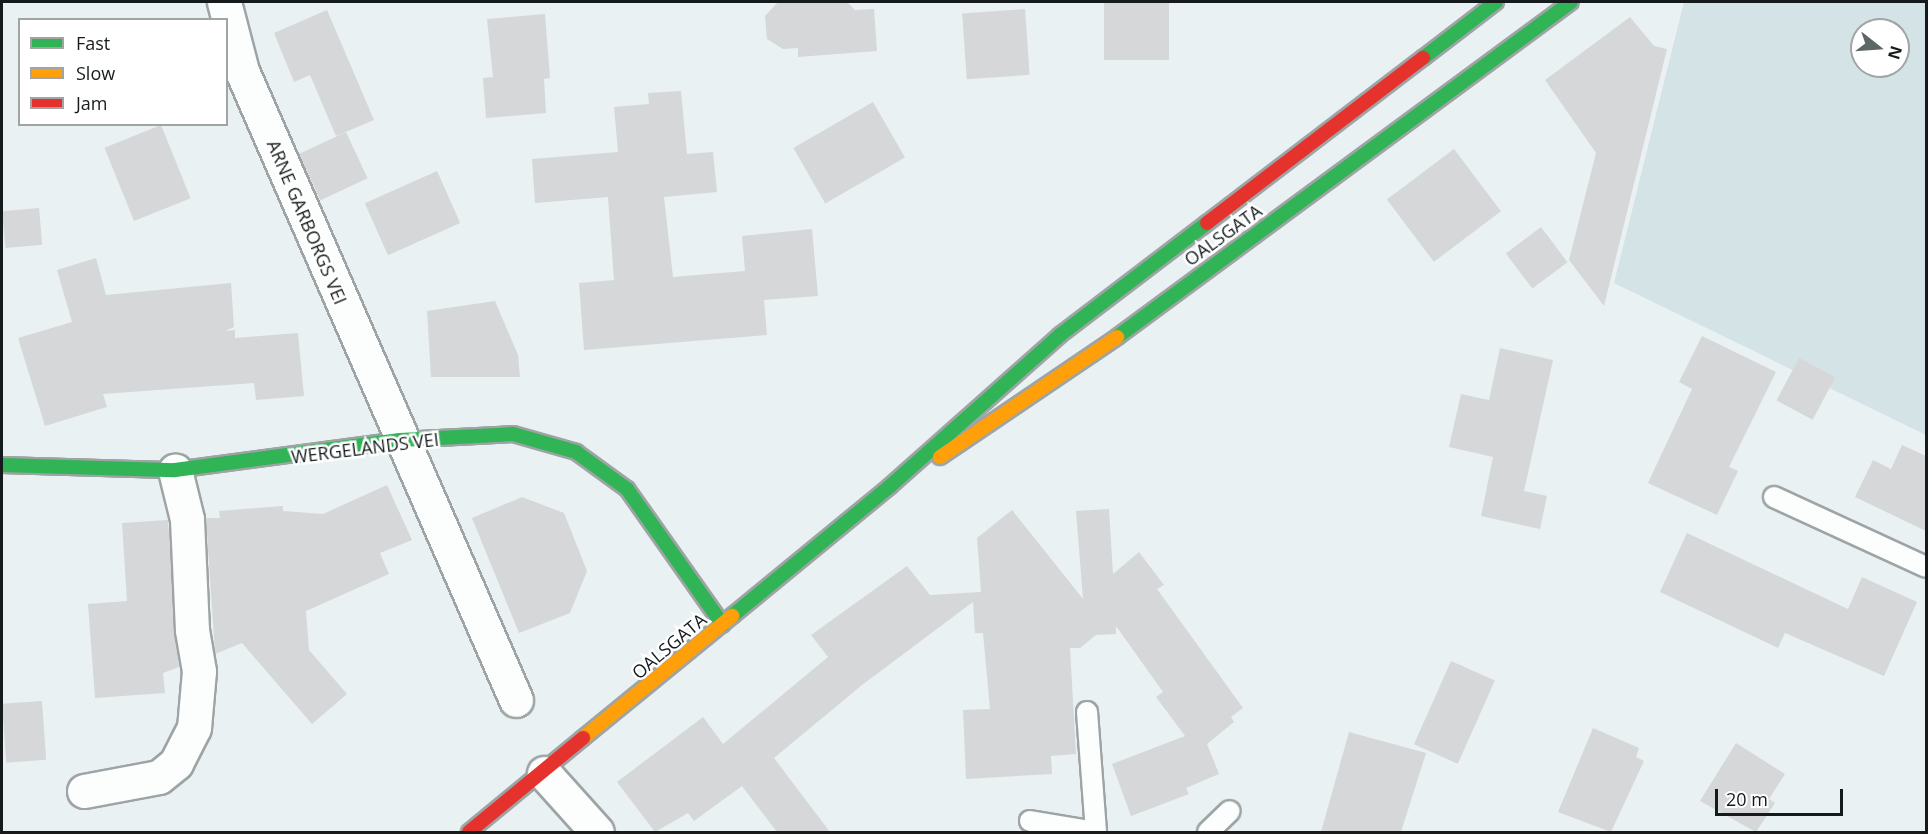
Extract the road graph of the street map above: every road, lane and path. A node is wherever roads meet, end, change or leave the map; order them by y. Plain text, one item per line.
1 (224, 2) edge
2 (1496, 2) edge
3 (1571, 2) edge
4 (400, 440) junction
5 (2, 465) edge
6 (175, 470) junction
7 (890, 486) junction
8 (1774, 497) dead end
9 (1926, 567) edge
10 (723, 624) junction
11 (516, 700) dead end
12 (1088, 712) dead end
13 (544, 772) junction
14 (84, 791) dead end
15 (1230, 811) dead end
16 (1030, 821) dead end
17 (469, 832) edge
18 (597, 832) edge
19 (1096, 832) edge
20 (1208, 832) edge

1 - 4 street, ARNE GARBORGS VEI
2 - 7 main road, OALSGATA
3 - 7 main road, OALSGATA
4 - 6 main road, WERGELANDS VEI
4 - 10 main road, WERGELANDS VEI
4 - 11 street, ARNE GARBORGS VEI
5 - 6 main road, WERGELANDS VEI
6 - 14 street
7 - 10 main road, OALSGATA
8 - 9 lane
10 - 13 main road, OALSGATA
12 - 19 lane
13 - 17 main road, OALSGATA
13 - 18 street
15 - 20 lane
16 - 19 lane

